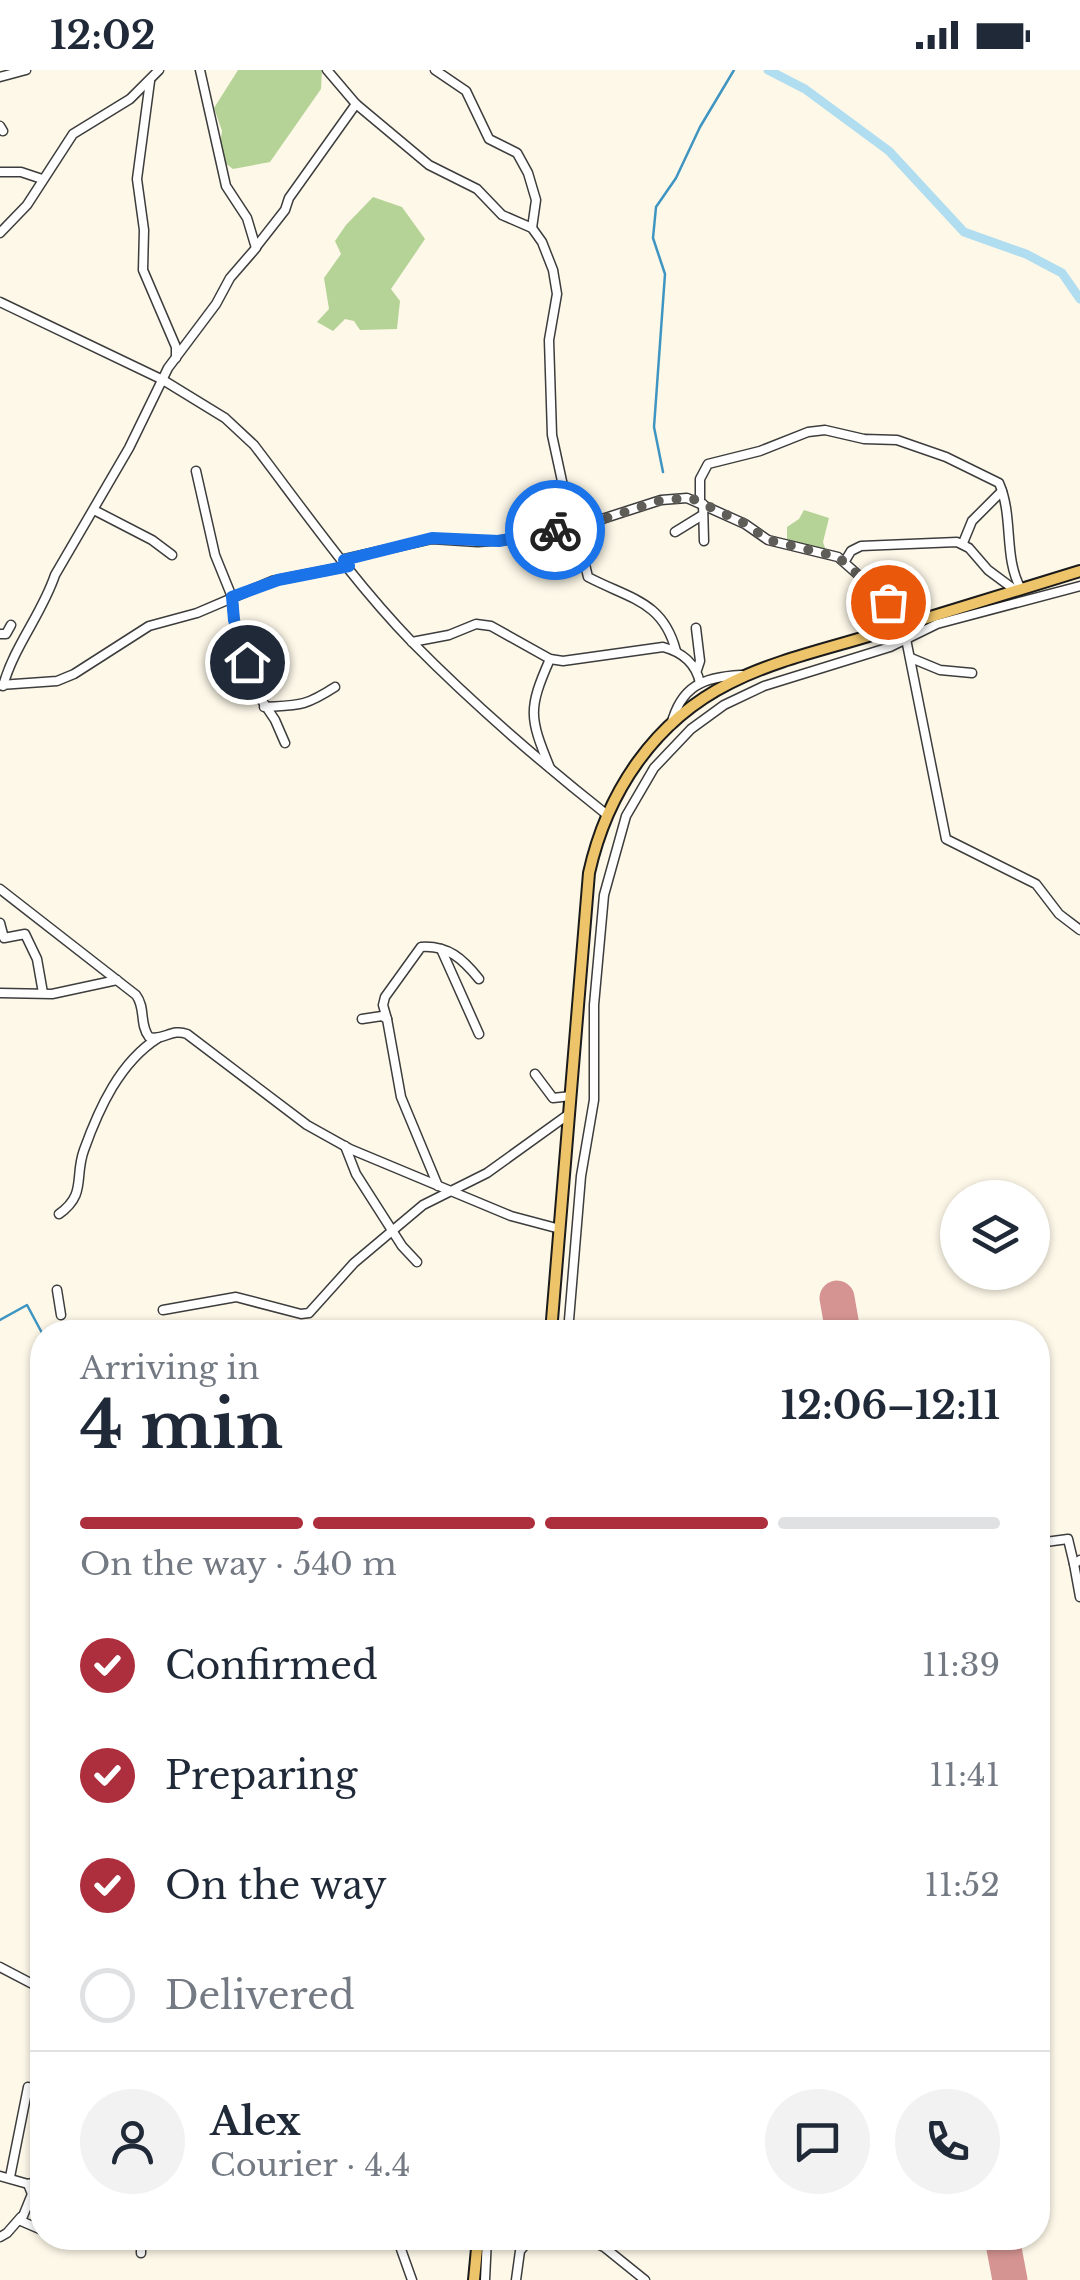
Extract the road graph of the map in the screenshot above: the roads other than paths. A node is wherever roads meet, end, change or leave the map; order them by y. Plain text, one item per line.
1 (26, 70) edge
2 (158, 70) edge
3 (200, 70) edge
4 (435, 70) edge
5 (326, 71) edge
6 (0, 77) edge
7 (150, 81) junction
8 (356, 104) junction
9 (0, 172) edge
10 (42, 179) junction
11 (532, 228) junction
12 (0, 234) edge
13 (256, 248) junction
14 (0, 302) edge
15 (175, 359) junction
16 (163, 380) junction
17 (176, 387) junction
18 (196, 471) dead end
19 (1002, 491) junction
20 (701, 503) junction
21 (94, 510) junction
22 (701, 516) junction
23 (582, 526) junction
24 (675, 532) dead end
25 (704, 541) dead end
26 (963, 544) junction
27 (172, 555) dead end
28 (845, 562) junction
29 (346, 563) junction
30 (1080, 570) edge
31 (1080, 586) edge
32 (1018, 590) junction
33 (232, 597) junction
34 (907, 624) junction
35 (11, 625) dead end
36 (696, 628) dead end
37 (0, 634) edge
38 (906, 640) junction
39 (412, 642) junction
40 (676, 652) junction
41 (912, 658) junction
42 (550, 659) junction
43 (698, 670) junction
44 (972, 674) dead end
45 (747, 675) junction
46 (700, 683) junction
47 (2, 685) edge
48 (335, 687) dead end
49 (264, 706) junction
50 (671, 725) junction
51 (284, 744) dead end
52 (552, 772) junction
53 (606, 814) junction
54 (1, 892) edge
55 (0, 923) edge
56 (1080, 930) edge
57 (442, 949) junction
58 (479, 979) dead end
59 (117, 980) junction
60 (0, 993) edge
61 (43, 993) junction
62 (362, 1019) dead end
63 (387, 1019) junction
64 (480, 1034) dead end
65 (158, 1038) junction
66 (535, 1074) dead end
67 (570, 1096) junction
68 (569, 1113) junction
69 (344, 1146) junction
70 (438, 1186) junction
71 (449, 1191) junction
72 (60, 1214) dead end
73 (560, 1229) junction
74 (577, 1230) junction
75 (393, 1232) junction
76 (559, 1242) junction
77 (417, 1262) dead end
78 (57, 1290) dead end
79 (163, 1310) dead end
80 (62, 1315) dead end
81 (552, 1320) edge
82 (569, 1320) edge
83 (1050, 1541) edge
84 (1077, 1562) edge
85 (1080, 1597) edge
86 (0, 1967) edge
87 (30, 1983) edge
88 (28, 2087) dead end
89 (5, 2176) edge
90 (28, 2184) joint
91 (30, 2189) edge
92 (30, 2198) edge
93 (21, 2217) junction
94 (30, 2226) edge
95 (0, 2237) edge
96 (401, 2250) edge
97 (479, 2250) edge
98 (485, 2250) edge
99 (518, 2250) edge
100 (608, 2250) edge
101 (481, 2278) edge
102 (496, 2279) edge
103 (412, 2280) edge
104 (516, 2280) edge
105 (644, 2280) edge

1 - 6 street
2 - 7 street
3 - 13 street
4 - 11 street
5 - 8 street
7 - 10 street
7 - 15 street
8 - 11 street
8 - 13 street
9 - 10 street
10 - 12 street
11 - 23 street
13 - 15 street
14 - 16 street
15 - 16 street
15 - 17 street
16 - 17 street
16 - 21 street
17 - 29 street
18 - 33 street
19 - 20 street
19 - 26 street
19 - 32 street
20 - 22 street
20 - 23 street
20 - 28 street
21 - 27 street
21 - 47 street
22 - 24 street
22 - 25 street
23 - 29 street
23 - 40 street
26 - 28 street
26 - 32 street
28 - 34 street
29 - 33 street
29 - 39 street
30 - 32 main road
31 - 38 street
32 - 34 main road
33 - 47 street
33 - 49 street
34 - 38 street
34 - 45 main road
35 - 37 street
36 - 43 street
38 - 41 street
38 - 74 street
39 - 42 street
39 - 52 street
40 - 42 street
40 - 43 street
41 - 44 street
41 - 56 street
42 - 52 street
43 - 46 street
45 - 46 street
45 - 50 main road
46 - 50 street
48 - 49 street
49 - 51 street
50 - 53 main road
52 - 53 street
53 - 67 main road
54 - 59 street
55 - 61 street
57 - 58 street
57 - 63 street
57 - 64 street
59 - 61 street
59 - 65 street
60 - 61 street
62 - 63 street
63 - 70 street
65 - 69 street
65 - 72 street
66 - 67 street
67 - 68 main road
68 - 71 street
68 - 73 main road
69 - 70 street
69 - 75 street
70 - 71 street
71 - 73 street
71 - 75 street
73 - 76 main road
74 - 76 street
74 - 82 street
75 - 77 street
75 - 79 street
76 - 81 main road
78 - 80 street
83 - 84 street
84 - 85 street
86 - 87 street
88 - 89 street
89 - 90 street
90 - 91 street
92 - 93 street
93 - 94 street
93 - 95 street
96 - 103 street
97 - 101 main road
98 - 101 street
99 - 104 street
100 - 105 street
101 - 102 street

